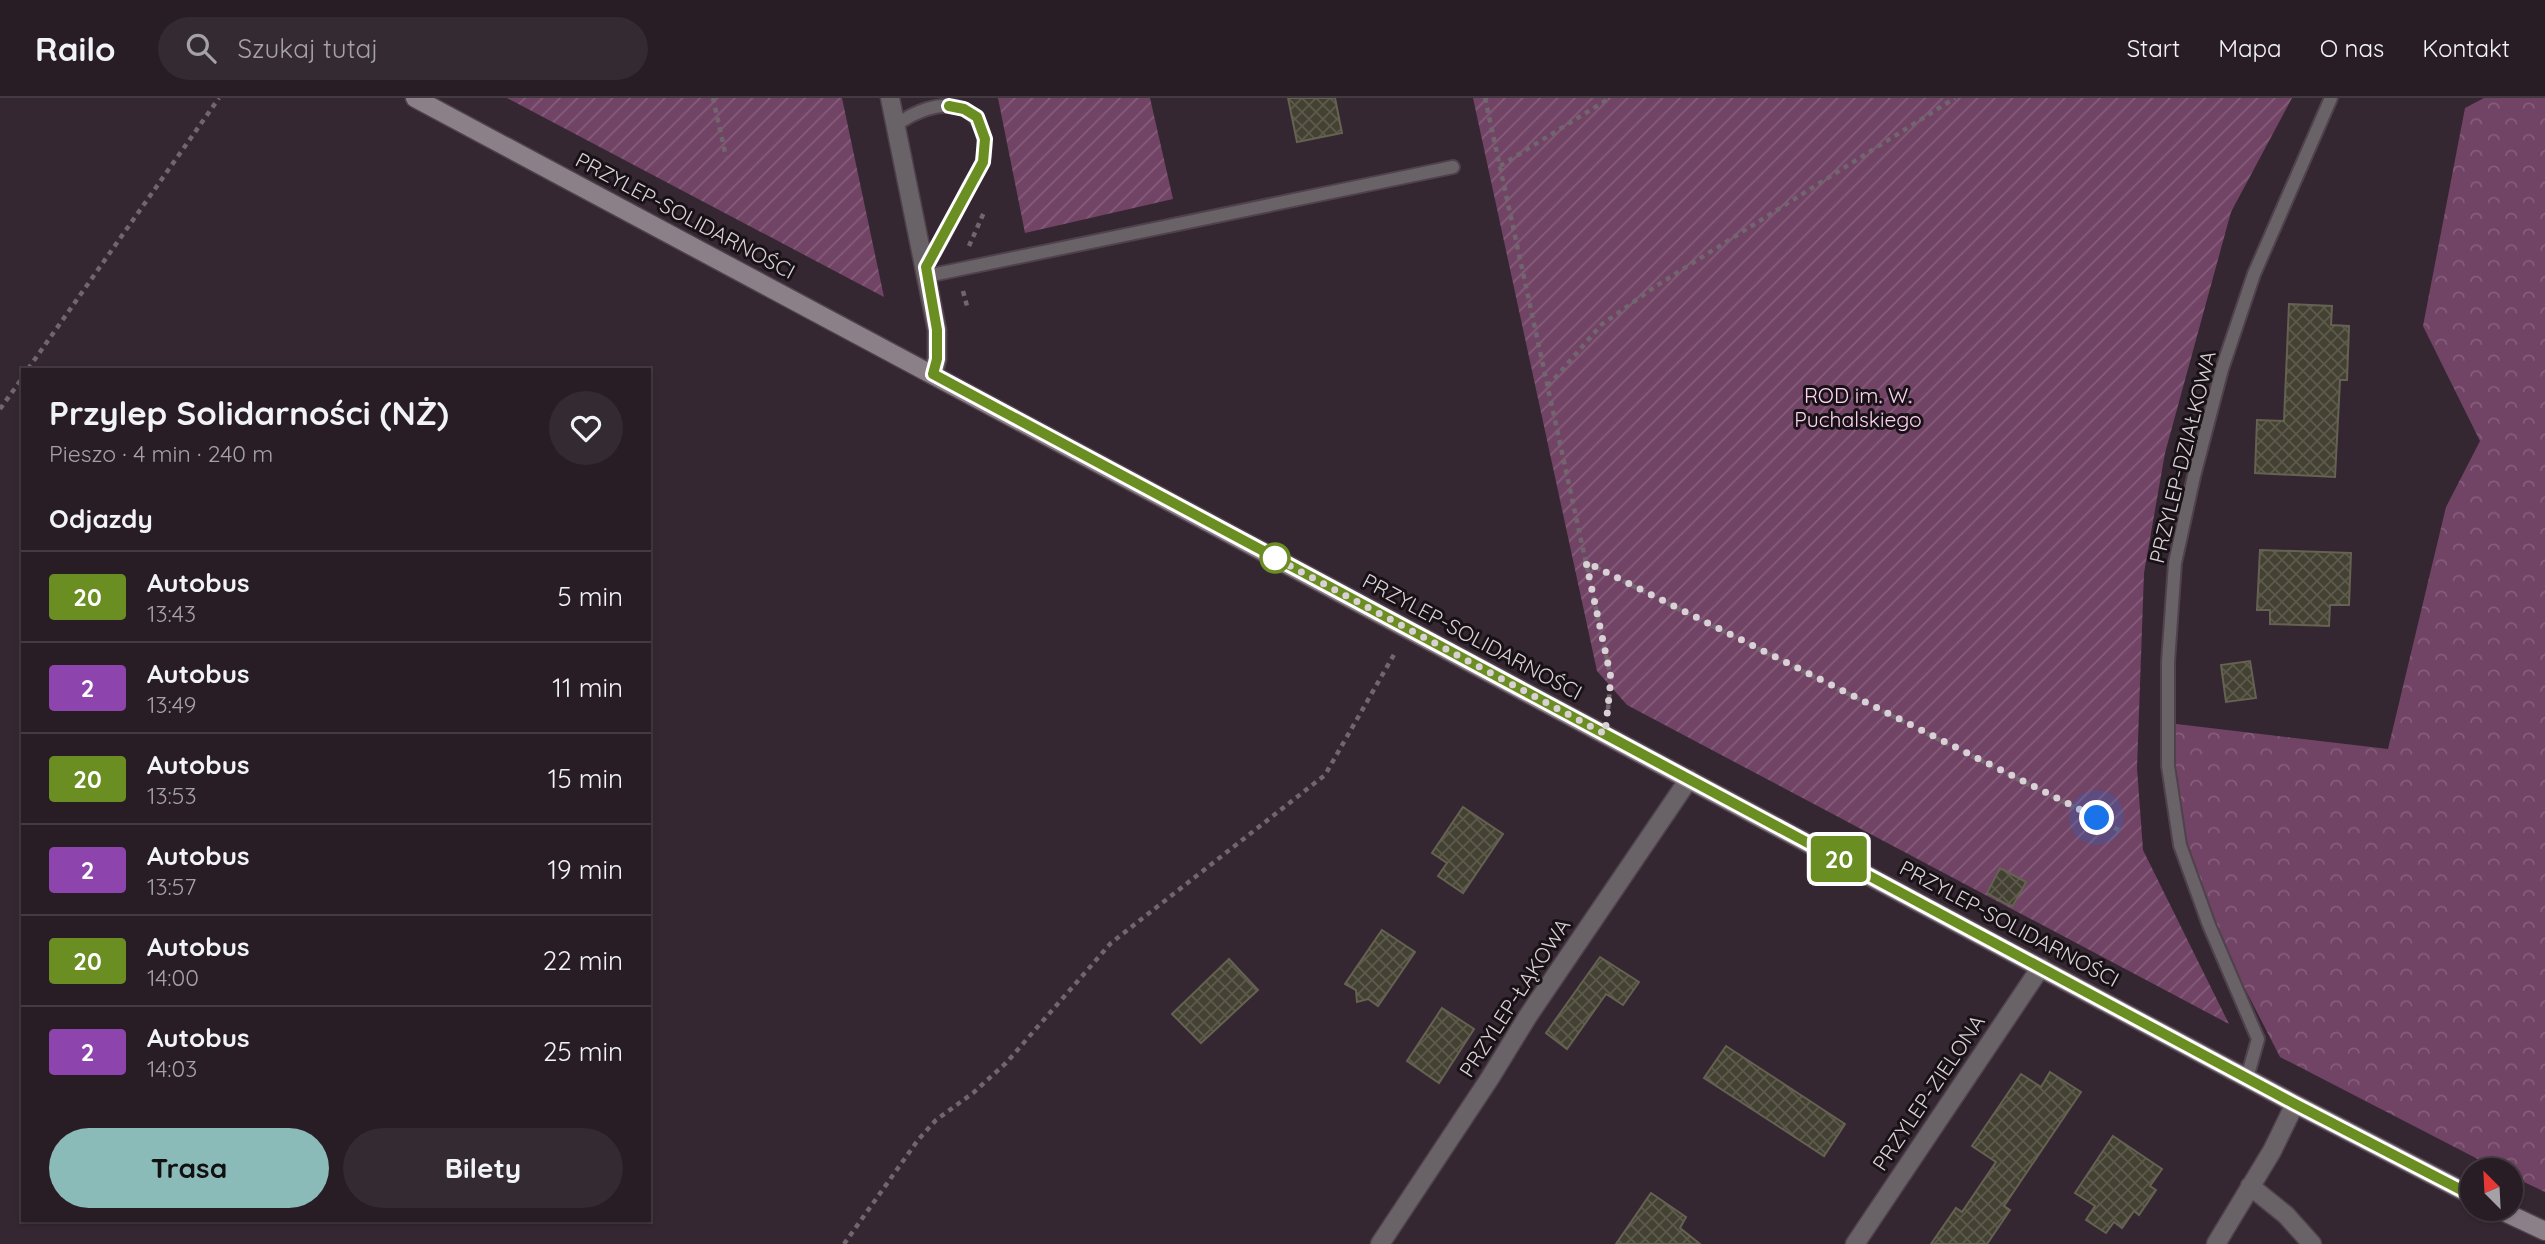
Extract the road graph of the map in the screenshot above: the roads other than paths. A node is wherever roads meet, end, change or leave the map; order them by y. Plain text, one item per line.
1 (415, 98) edge
2 (890, 98) edge
3 (2331, 98) edge
4 (896, 125) junction
5 (1454, 167) dead end
6 (926, 272) junction
7 (933, 374) junction
8 (1689, 779) junction
9 (2041, 967) junction
10 (2247, 1078) junction
11 (2295, 1104) junction
12 (2250, 1186) junction
13 (2460, 1189) edge
14 (2524, 1221) edge
15 (2545, 1231) edge
16 (1380, 1244) edge
17 (1855, 1244) edge
18 (2216, 1244) edge
19 (2312, 1244) edge

1 - 7 main road, PRZYLEP-SOLIDARNOŚCI
2 - 4 street
3 - 10 lane, PRZYLEP-DZIAŁKOWA
4 - 6 street
4 - 6 lane
5 - 6 lane
6 - 7 street
7 - 8 main road, PRZYLEP-SOLIDARNOŚCI
8 - 9 main road, PRZYLEP-SOLIDARNOŚCI
8 - 16 street, PRZYLEP-ŁĄKOWA
9 - 10 main road, PRZYLEP-SOLIDARNOŚCI
9 - 17 street, PRZYLEP-ZIELONA
10 - 11 main road, PRZYLEP-SOLIDARNOŚCI
11 - 12 street
11 - 13 main road, PRZYLEP-SOLIDARNOŚCI
12 - 18 street
12 - 19 street
14 - 15 main road

